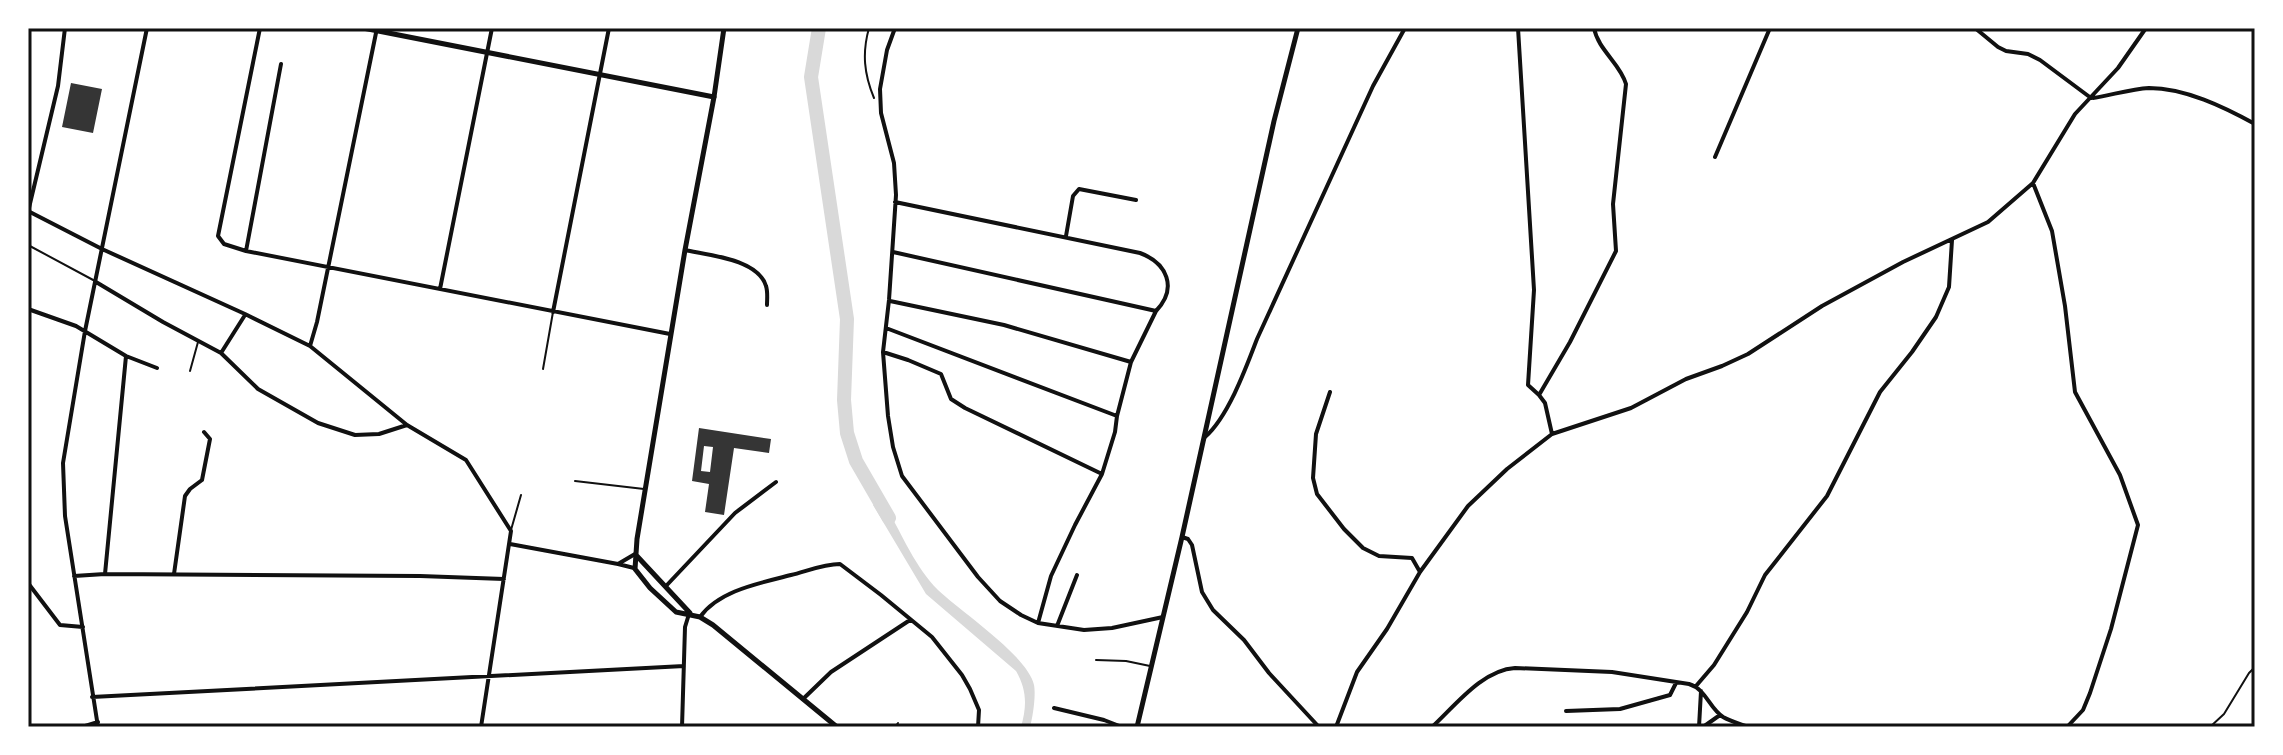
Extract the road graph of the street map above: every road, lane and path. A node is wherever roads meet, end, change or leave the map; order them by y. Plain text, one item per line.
1 (65, 28) edge
2 (147, 28) edge
3 (260, 28) edge
4 (363, 28) edge
5 (492, 28) edge
6 (609, 28) edge
7 (724, 28) edge
8 (869, 28) edge
9 (895, 28) edge
10 (1298, 28) edge
11 (1405, 28) edge
12 (1518, 28) edge
13 (1594, 28) edge
14 (1770, 28) edge
15 (1975, 28) edge
16 (2146, 28) edge
17 (377, 29) edge
18 (487, 53) junction
19 (281, 64) dead end
20 (600, 75) junction
21 (714, 97) junction
22 (2091, 98) junction
23 (881, 113) junction
24 (2255, 124) edge
25 (1715, 157) dead end
26 (2033, 183) junction
27 (1136, 200) dead end
28 (894, 201) junction
29 (28, 211) edge
30 (1066, 236) junction
31 (1952, 240) junction
32 (28, 245) edge
33 (102, 249) junction
34 (685, 250) junction
35 (246, 251) junction
36 (892, 252) junction
37 (328, 267) junction
38 (96, 282) junction
39 (440, 289) junction
40 (889, 300) junction
41 (767, 305) dead end
42 (28, 309) edge
43 (1156, 311) junction
44 (553, 312) junction
45 (245, 314) junction
46 (886, 328) junction
47 (85, 331) junction
48 (670, 334) junction
49 (198, 341) junction
50 (310, 346) junction
51 (883, 352) junction
52 (221, 353) junction
53 (126, 356) junction
54 (1131, 362) junction
55 (157, 368) dead end
56 (543, 369) dead end
57 (190, 371) dead end
58 (1330, 392) dead end
59 (1539, 395) junction
60 (1117, 416) junction
61 (407, 425) junction
62 (204, 432) dead end
63 (1552, 434) junction
64 (1204, 438) junction
65 (1102, 474) junction
66 (575, 481) dead end
67 (776, 482) dead end
68 (645, 490) junction
69 (521, 495) dead end
70 (511, 531) junction
71 (1182, 537) junction
72 (510, 544) junction
73 (635, 554) junction
74 (618, 564) junction
75 (635, 569) junction
76 (1420, 572) junction
77 (105, 574) junction
78 (174, 574) junction
79 (1077, 575) dead end
80 (74, 576) junction
81 (504, 579) junction
82 (28, 583) edge
83 (666, 586) junction
84 (690, 613) junction
85 (700, 617) junction
86 (1163, 617) junction
87 (910, 620) junction
88 (1038, 623) junction
89 (1057, 626) junction
90 (83, 627) junction
91 (1096, 660) dead end
92 (684, 666) junction
93 (1151, 666) junction
94 (2255, 667) edge
95 (489, 677) junction
96 (1676, 683) junction
97 (1696, 686) junction
98 (1701, 691) junction
99 (92, 697) junction
100 (803, 699) junction
101 (1054, 708) dead end
102 (1566, 711) dead end
103 (1720, 715) junction
104 (98, 725) edge
105 (82, 727) edge
106 (481, 727) edge
107 (682, 727) edge
108 (837, 727) edge
109 (978, 727) edge
110 (1122, 727) edge
111 (1137, 727) edge
112 (1319, 727) edge
113 (1336, 727) edge
114 (1432, 727) edge
115 (1701, 727) edge
116 (1748, 727) edge
117 (2067, 727) edge
118 (2210, 727) edge

1 - 29 street
2 - 33 street
3 - 35 street
4 - 17 street
5 - 18 street
6 - 20 street
7 - 21 street
8 - 23 path
9 - 23 street
10 - 64 street
11 - 64 street
12 - 59 street
13 - 59 street
14 - 25 street
15 - 22 street
16 - 22 street
17 - 18 street
17 - 37 street
18 - 20 street
18 - 39 street
19 - 35 street
20 - 21 street
20 - 44 street
21 - 34 street
22 - 24 street
22 - 26 street
23 - 28 street
26 - 31 street
26 - 117 street
27 - 30 street
28 - 30 street
28 - 36 street
29 - 33 street
30 - 43 street
31 - 63 street
31 - 97 street
32 - 38 lane
33 - 38 street
33 - 45 street
34 - 41 street
34 - 48 street
35 - 37 street
36 - 40 street
36 - 43 street
37 - 39 street
37 - 50 street
38 - 47 street
38 - 49 street
39 - 44 street
40 - 46 street
40 - 54 street
42 - 47 street
43 - 54 street
44 - 48 street
44 - 56 lane
45 - 50 street
45 - 52 street
46 - 51 street
46 - 60 street
47 - 53 street
47 - 80 street
48 - 68 street
49 - 52 street
49 - 57 lane
50 - 61 street
51 - 65 street
51 - 88 street
52 - 61 street
53 - 55 street
53 - 77 street
54 - 60 street
58 - 76 street
59 - 63 street
60 - 65 street
61 - 70 street
62 - 78 street
63 - 76 street
64 - 71 street
65 - 88 street
66 - 68 lane
67 - 83 street
68 - 73 street
69 - 70 lane
70 - 72 street
71 - 86 street
71 - 112 street
72 - 74 street
72 - 81 street
73 - 74 street
73 - 75 street
73 - 83 street
74 - 75 street
75 - 84 street
76 - 113 street
77 - 78 street
77 - 80 street
78 - 81 street
79 - 89 street
80 - 90 street
81 - 95 street
82 - 90 street
83 - 84 street
84 - 85 street
84 - 92 street
85 - 87 street
85 - 100 street
86 - 89 street
86 - 93 street
87 - 100 street
87 - 109 street
88 - 89 street
90 - 99 street
91 - 93 lane
92 - 95 street
92 - 107 street
93 - 111 street
94 - 118 path
95 - 99 street
95 - 106 street
96 - 97 street
96 - 102 street
96 - 114 street
97 - 98 street
98 - 103 street
98 - 115 street
99 - 104 street
100 - 108 street
101 - 110 street
103 - 115 street
103 - 116 street
104 - 105 street

